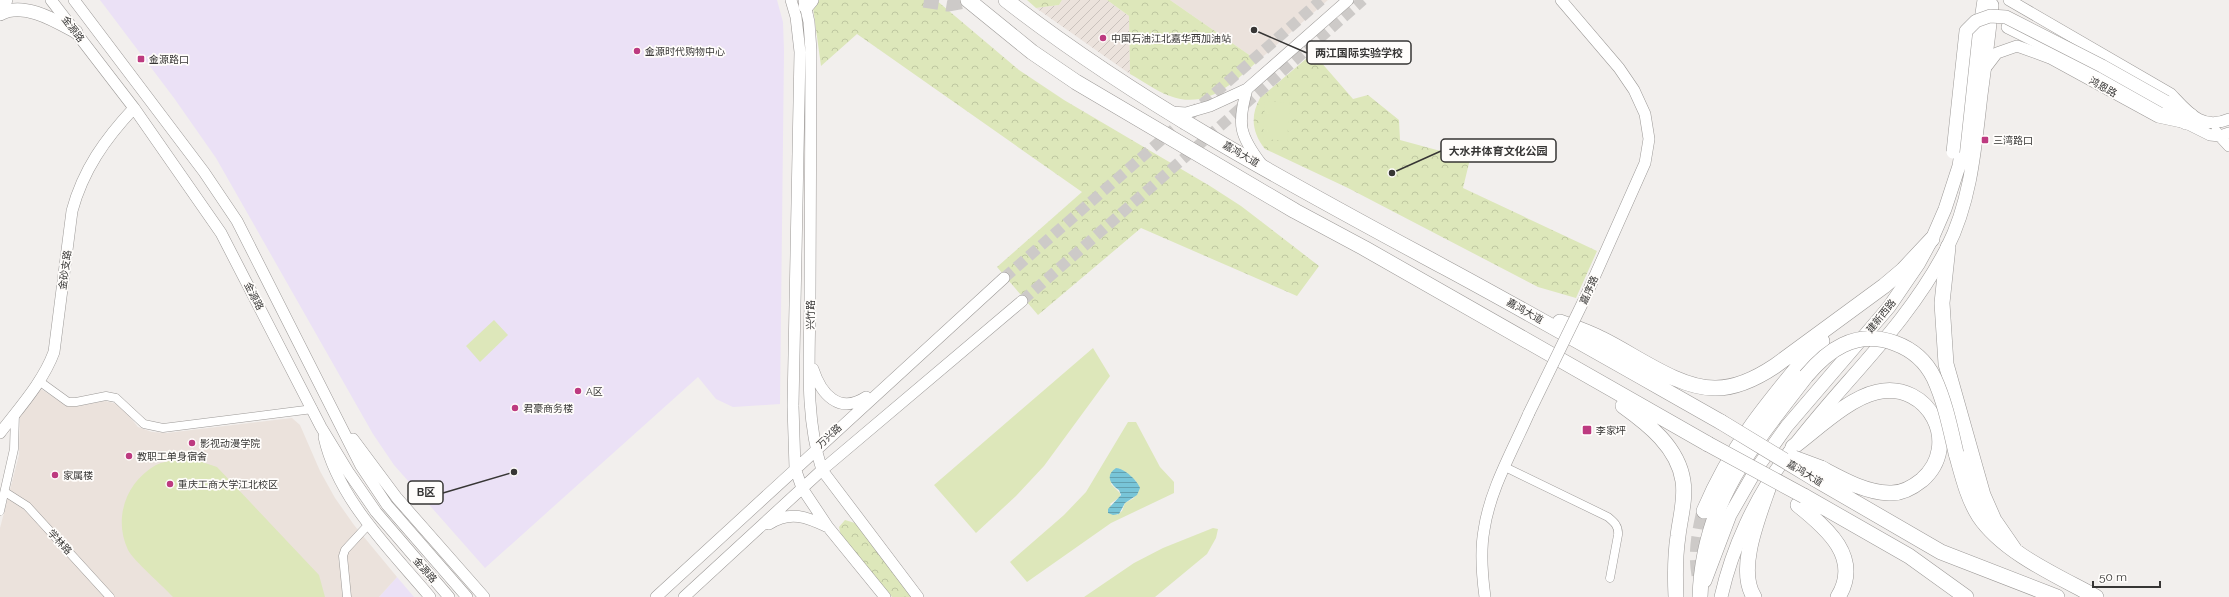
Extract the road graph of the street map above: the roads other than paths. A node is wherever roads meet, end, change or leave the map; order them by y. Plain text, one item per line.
1 (6, 0) edge
2 (51, 0) edge
3 (74, 0) edge
4 (791, 0) edge
5 (968, 0) edge
6 (1006, 0) edge
7 (1348, 0) edge
8 (1561, 0) edge
9 (1984, 0) edge
10 (1992, 0) edge
11 (2009, 0) edge
12 (807, 2) edge
13 (0, 7) edge
14 (0, 14) edge
15 (92, 23) junction
16 (2008, 26) dead end
17 (76, 32) junction
18 (1984, 70) junction
19 (1247, 88) junction
20 (134, 108) junction
21 (1168, 111) junction
22 (2188, 119) junction
23 (2229, 120) edge
24 (2209, 124) junction
25 (2225, 135) edge
26 (2229, 146) edge
27 (1264, 166) junction
28 (1945, 209) junction
29 (1932, 239) junction
30 (1948, 247) junction
31 (1004, 278) tunnel mouth
32 (1884, 286) junction
33 (1022, 301) tunnel mouth
34 (1510, 302) junction
35 (810, 357) junction
36 (1576, 370) junction
37 (891, 379) junction
38 (38, 381) junction
39 (312, 409) junction
40 (15, 413) junction
41 (336, 418) junction
42 (321, 427) junction
43 (0, 433) edge
44 (1794, 447) junction
45 (815, 449) junction
46 (1505, 467) junction
47 (795, 468) junction
48 (822, 470) junction
49 (1818, 474) junction
50 (1772, 477) junction
51 (802, 488) junction
52 (5, 492) junction
53 (1801, 501) junction
54 (0, 511) edge
55 (1704, 511) tunnel mouth
56 (369, 524) junction
57 (828, 527) junction
58 (750, 536) junction
59 (2014, 549) junction
60 (1610, 578) dead end
61 (110, 597) edge
62 (347, 597) edge
63 (430, 597) edge
64 (449, 597) edge
65 (467, 597) edge
66 (484, 597) edge
67 (656, 597) edge
68 (684, 597) edge
69 (885, 597) edge
70 (918, 597) edge
71 (1485, 597) edge
72 (1676, 597) edge
73 (1701, 597) edge
74 (1721, 597) edge
75 (1754, 597) edge
76 (1838, 597) edge
77 (1966, 597) edge
78 (2056, 597) edge
79 (2096, 597) edge

1 - 13 main road
2 - 17 main road, 金源路
3 - 15 main road, 金源路
4 - 47 main road, 兴竹路
5 - 36 highway, 嘉鸿大道
6 - 21 highway, 嘉鸿大道
7 - 19 main road
8 - 46 main road, 嘉序路, bridge
9 - 28 main road, 建新西路
10 - 18 main road, 建新西路
11 - 22 main road, 鸿恩路
12 - 35 main road, 兴竹路
14 - 17 main road
15 - 17 main road
15 - 41 main road, 金源路
16 - 22 main road
17 - 20 main road, 金源路
18 - 22 main road, 鸿恩路
18 - 30 main road, 建新西路
19 - 21 main road
19 - 27 main road
20 - 38 main road, 金砂支路
20 - 39 main road, 金源路
21 - 27 highway, 嘉鸿大道
22 - 24 main road, 鸿恩路
22 - 25 main road, 鸿恩路
22 - 28 main road, bridge
23 - 24 main road
24 - 25 main road
25 - 26 main road
27 - 34 highway, 嘉鸿大道
28 - 29 main road, 建新西路
29 - 32 highway
29 - 73 main road, 建新西路
30 - 44 main road, 建新西路
30 - 59 highway
31 - 37 main road, 万兴路
32 - 34 highway
32 - 55 highway
33 - 48 main road, 万兴路
34 - 49 highway, 嘉鸿大道, bridge
35 - 37 main road
35 - 45 main road, 兴竹路
36 - 53 highway, 嘉鸿大道, bridge
36 - 72 highway
37 - 45 main road, 万兴路
38 - 39 street
38 - 40 main road, 金砂支路
39 - 42 main road, 金源路
40 - 43 main road, 金砂支路
40 - 52 street
41 - 65 main road, 金源路
41 - 66 main road
42 - 56 main road
42 - 64 main road, 金源路
44 - 49 highway
44 - 50 main road, 建新西路
45 - 47 main road, 万兴路
45 - 48 main road, 兴竹路
46 - 60 street
46 - 71 main road, 嘉序路
47 - 51 main road, 兴竹路
47 - 67 main road, 万兴路
48 - 51 main road, 万兴路
48 - 70 main road, 兴竹路
49 - 78 highway, 嘉鸿大道
50 - 74 main road, 建新西路
50 - 75 highway
51 - 57 main road, 兴竹路
51 - 58 main road, 万兴路
52 - 54 street
52 - 61 street, 学林路
53 - 76 highway
53 - 77 highway, 嘉鸿大道
56 - 62 street
56 - 63 main road
57 - 58 main road
57 - 69 main road, 兴竹路
58 - 68 main road, 万兴路
59 - 73 highway, bridge
59 - 79 highway

